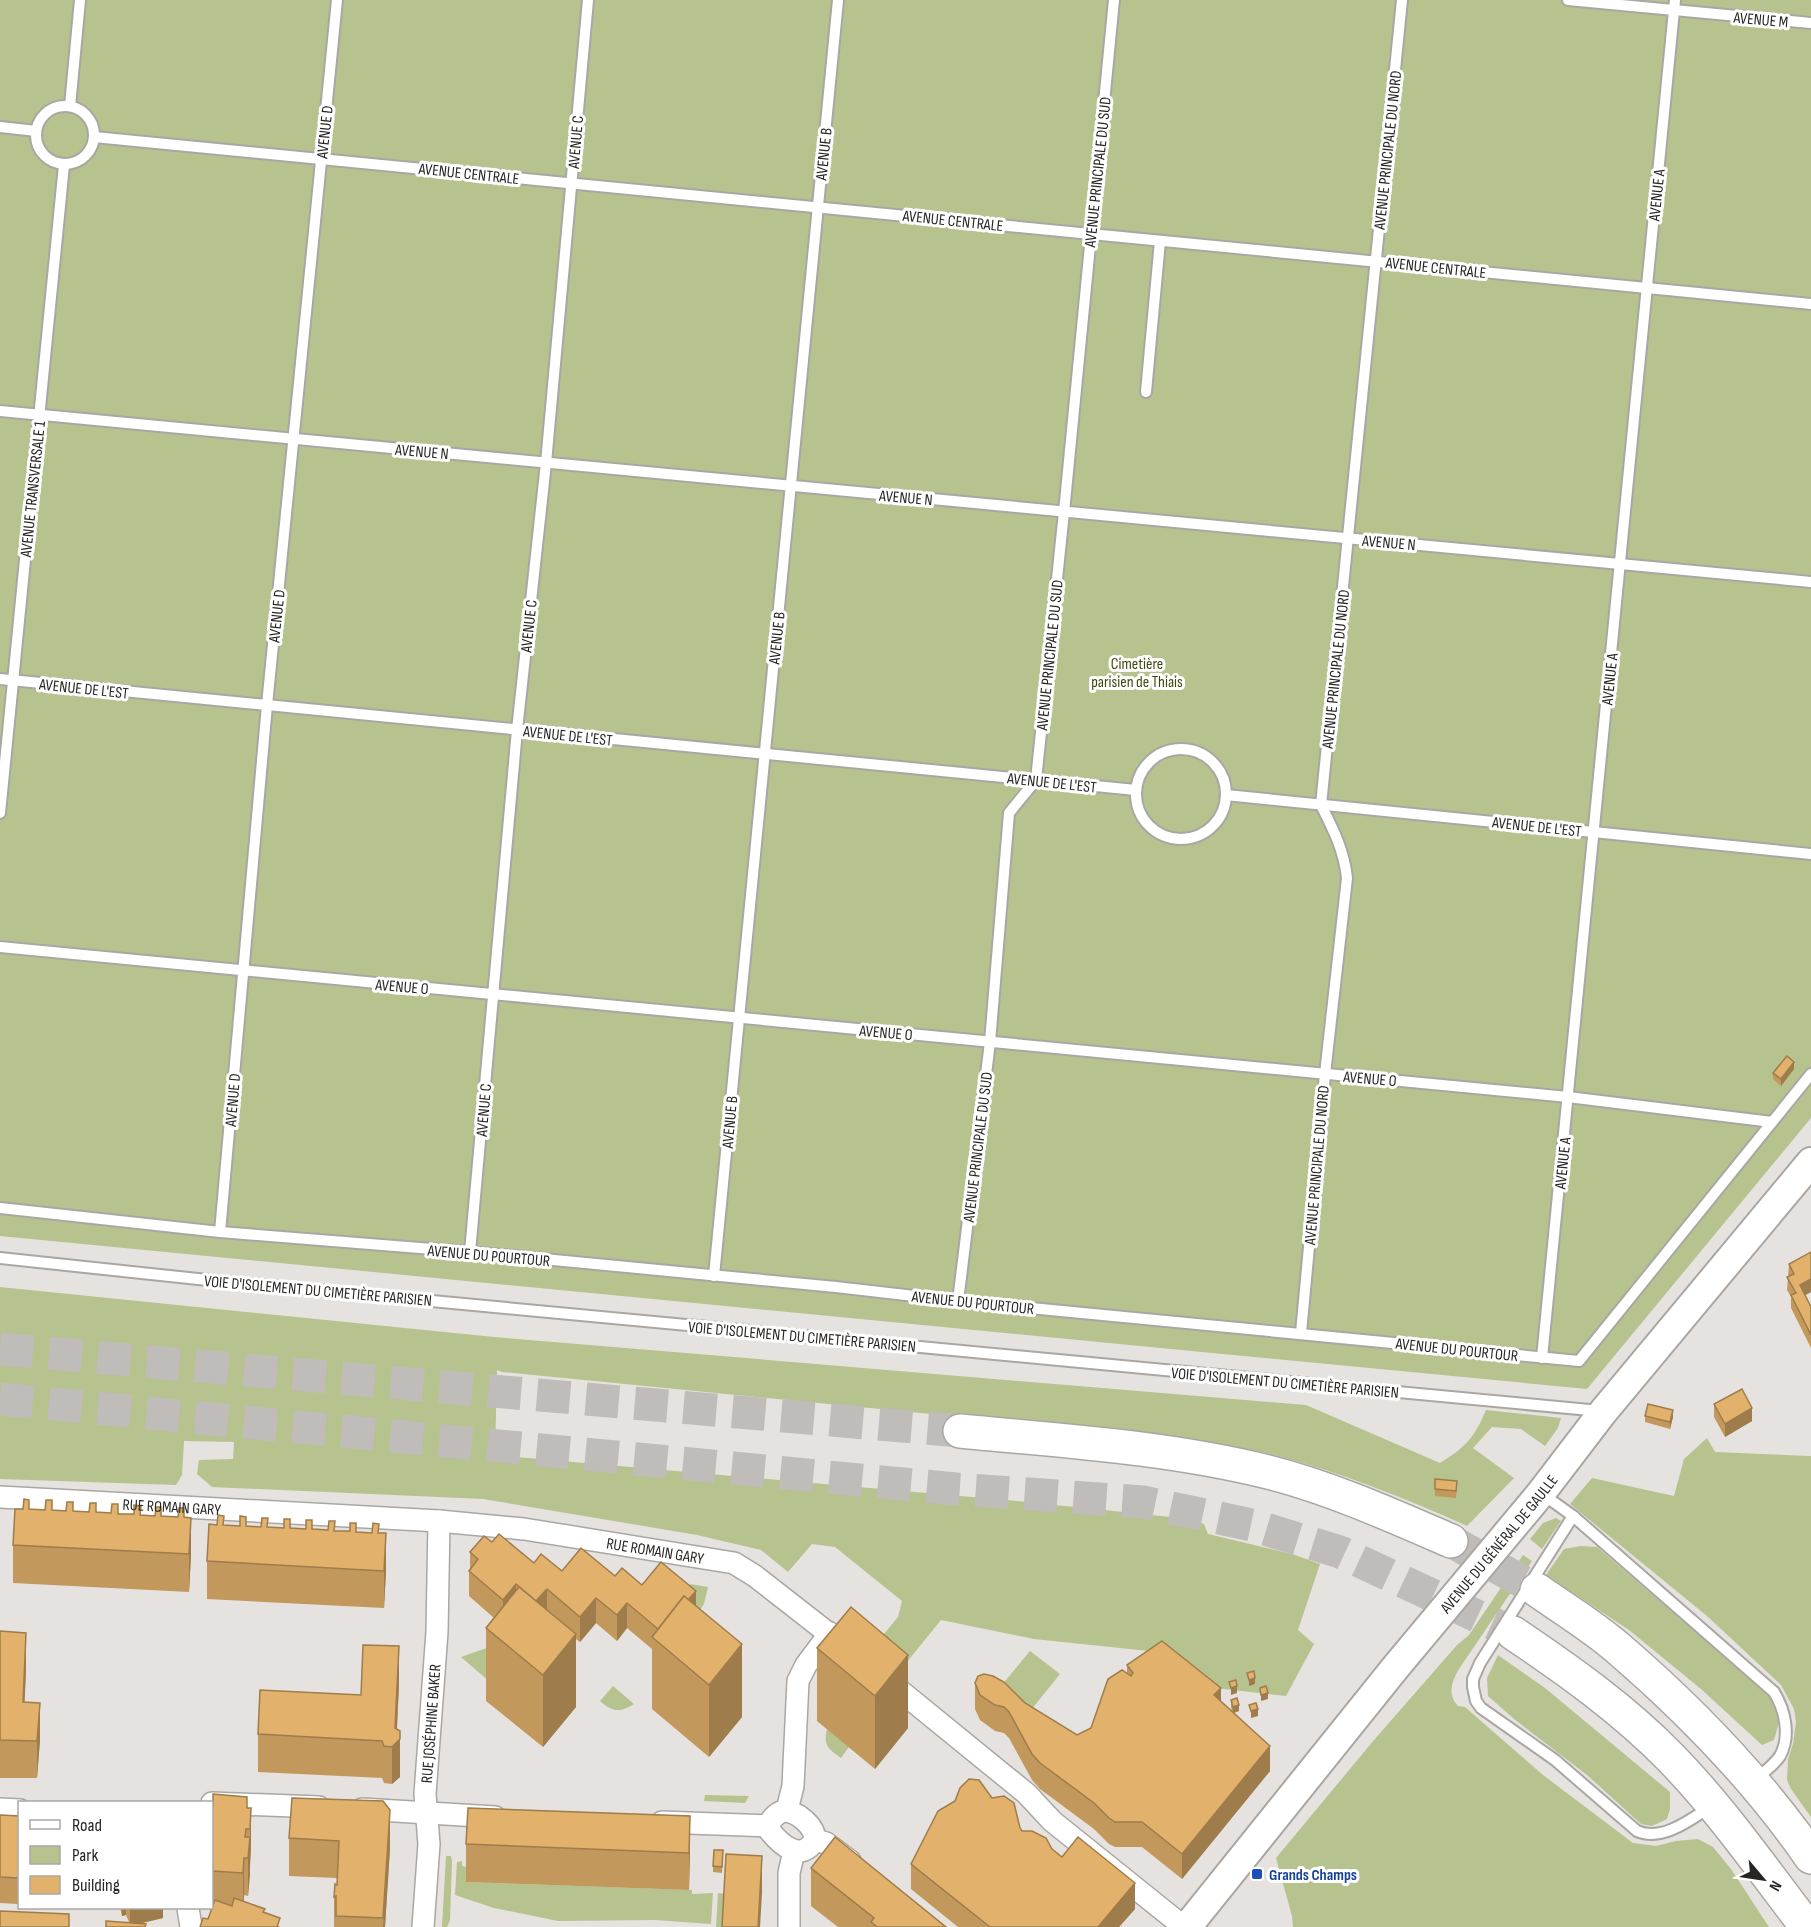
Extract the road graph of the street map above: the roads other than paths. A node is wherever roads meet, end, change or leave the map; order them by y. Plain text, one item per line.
1 (80, 0) edge
2 (337, 0) edge
3 (588, 0) edge
4 (838, 0) edge
5 (1114, 0) edge
6 (1402, 0) edge
7 (1568, 0) edge
8 (1675, 6) edge
9 (1811, 23) edge
10 (70, 106) junction
11 (0, 128) edge
12 (36, 131) junction
13 (94, 137) junction
14 (321, 159) junction
15 (64, 165) junction
16 (572, 183) junction
17 (818, 207) junction
18 (1091, 234) junction
19 (1160, 241) junction
20 (1375, 261) junction
21 (1647, 288) junction
22 (1811, 304) edge
23 (1146, 392) dead end
24 (0, 411) edge
25 (40, 415) junction
26 (293, 439) junction
27 (546, 463) junction
28 (790, 486) junction
29 (1065, 512) junction
30 (1349, 539) junction
31 (1620, 564) junction
32 (1811, 582) edge
33 (0, 679) edge
34 (12, 680) junction
35 (267, 705) junction
36 (517, 730) junction
37 (765, 754) junction
38 (1036, 780) junction
39 (1136, 790) junction
40 (1226, 795) junction
41 (1321, 805) junction
42 (0, 813) edge
43 (1594, 832) junction
44 (1811, 854) edge
45 (0, 947) edge
46 (244, 970) junction
47 (493, 994) junction
48 (739, 1018) junction
49 (990, 1042) junction
50 (1325, 1074) junction
51 (1811, 1074) edge
52 (1568, 1097) junction
53 (1772, 1122) junction
54 (1811, 1162) edge
55 (0, 1208) edge
56 (220, 1232) junction
57 (470, 1252) junction
58 (0, 1258) edge
59 (714, 1276) junction
60 (958, 1301) junction
61 (1301, 1333) junction
62 (1542, 1358) junction
63 (1603, 1412) junction
64 (960, 1431) tunnel mouth
65 (1541, 1493) junction
66 (0, 1497) edge
67 (1573, 1516) junction
68 (439, 1521) junction
69 (1451, 1541) tunnel mouth
70 (1537, 1590) tunnel mouth
71 (830, 1633) junction
72 (1513, 1633) tunnel mouth
73 (1754, 1782) junction
74 (213, 1803) edge
75 (1713, 1805) junction
76 (0, 1809) edge
77 (18, 1810) edge
78 (787, 1810) junction
79 (426, 1812) junction
80 (514, 1818) edge
81 (642, 1822) edge
82 (768, 1826) junction
83 (815, 1840) junction
84 (794, 1851) junction
85 (1811, 1857) edge
86 (864, 1871) edge
87 (188, 1909) edge
88 (191, 1927) edge
89 (423, 1927) edge
90 (789, 1927) edge
91 (1186, 1927) edge
92 (1807, 1927) edge

1 - 10 lane
2 - 14 lane, AVENUE D
3 - 16 lane, AVENUE C
4 - 17 lane, AVENUE B
5 - 18 lane, AVENUE PRINCIPALE DU SUD
6 - 20 lane, AVENUE PRINCIPALE DU NORD
7 - 8 lane, AVENUE M
8 - 9 lane, AVENUE M
8 - 21 lane, AVENUE A
10 - 12 lane
10 - 13 lane
11 - 12 lane
12 - 15 lane
13 - 14 lane, AVENUE CENTRALE
13 - 15 lane
14 - 16 lane, AVENUE CENTRALE
14 - 26 lane, AVENUE D
15 - 25 lane, AVENUE TRANSVERSALE 1
16 - 17 lane, AVENUE CENTRALE
16 - 27 lane, AVENUE C
17 - 18 lane, AVENUE CENTRALE
17 - 28 lane, AVENUE B
18 - 19 lane, AVENUE CENTRALE
18 - 29 lane, AVENUE PRINCIPALE DU SUD
19 - 20 lane, AVENUE CENTRALE
19 - 23 lane
20 - 21 lane, AVENUE CENTRALE
20 - 30 lane, AVENUE PRINCIPALE DU NORD
21 - 22 lane, AVENUE CENTRALE
21 - 31 lane, AVENUE A
24 - 25 lane, AVENUE N
25 - 26 lane, AVENUE N
25 - 34 lane, AVENUE TRANSVERSALE 1
26 - 27 lane, AVENUE N
26 - 35 lane, AVENUE D
27 - 28 lane, AVENUE N
27 - 36 lane, AVENUE C
28 - 29 lane, AVENUE N
28 - 37 lane, AVENUE B
29 - 30 lane, AVENUE N
29 - 38 lane, AVENUE PRINCIPALE DU SUD
30 - 31 lane, AVENUE N
30 - 41 lane, AVENUE PRINCIPALE DU NORD
31 - 32 lane, AVENUE N
31 - 43 lane, AVENUE A
33 - 34 lane, AVENUE DE L'EST
34 - 35 lane, AVENUE DE L'EST
34 - 42 lane, AVENUE TRANSVERSALE 1
35 - 36 lane, AVENUE DE L'EST
35 - 46 lane, AVENUE D
36 - 37 lane, AVENUE DE L'EST
36 - 47 lane, AVENUE C
37 - 38 lane, AVENUE DE L'EST
37 - 48 lane, AVENUE B
38 - 39 lane, AVENUE DE L'EST
38 - 49 lane, AVENUE PRINCIPALE DU SUD
39 - 40 lane
39 - 40 lane
40 - 41 lane, AVENUE DE L'EST
41 - 43 lane, AVENUE DE L'EST
41 - 50 lane, AVENUE PRINCIPALE DU NORD
43 - 44 lane, AVENUE DE L'EST
43 - 52 lane, AVENUE A
45 - 46 lane, AVENUE O
46 - 47 lane, AVENUE O
46 - 56 lane, AVENUE D
47 - 48 lane, AVENUE O
47 - 57 lane, AVENUE C
48 - 49 lane, AVENUE O
48 - 59 lane, AVENUE B
49 - 50 lane, AVENUE O
49 - 60 lane, AVENUE PRINCIPALE DU SUD
50 - 52 lane, AVENUE O
50 - 61 lane, AVENUE PRINCIPALE DU NORD
51 - 53 lane, AVENUE DU POURTOUR
52 - 53 lane, AVENUE O
52 - 62 lane, AVENUE A
53 - 62 lane, AVENUE DU POURTOUR
54 - 63 main road, AVENUE DU GÉNÉRAL DE GAULLE
55 - 56 lane, AVENUE DU POURTOUR
56 - 57 lane, AVENUE DU POURTOUR
57 - 59 lane, AVENUE DU POURTOUR
58 - 63 lane, VOIE D'ISOLEMENT DU CIMETIÈRE PARISIEN
59 - 60 lane, AVENUE DU POURTOUR
60 - 61 lane, AVENUE DU POURTOUR
61 - 62 lane, AVENUE DU POURTOUR
63 - 65 main road, AVENUE DU GÉNÉRAL DE GAULLE
64 - 69 highway
65 - 67 lane
65 - 91 main road, AVENUE DU GÉNÉRAL DE GAULLE
66 - 68 street, RUE ROMAIN GARY
67 - 73 lane
67 - 75 lane
68 - 71 street, RUE ROMAIN GARY
68 - 79 street, RUE JOSÉPHINE BAKER
70 - 73 highway
71 - 78 street
71 - 91 street, RUE ROMAIN GARY
72 - 75 highway
73 - 85 highway
74 - 79 street
75 - 92 highway
76 - 77 street
78 - 82 street
78 - 83 street
79 - 80 street
79 - 89 street, RUE JOSÉPHINE BAKER
81 - 82 street
82 - 84 street
83 - 84 street
83 - 86 street
84 - 90 street
87 - 88 street

